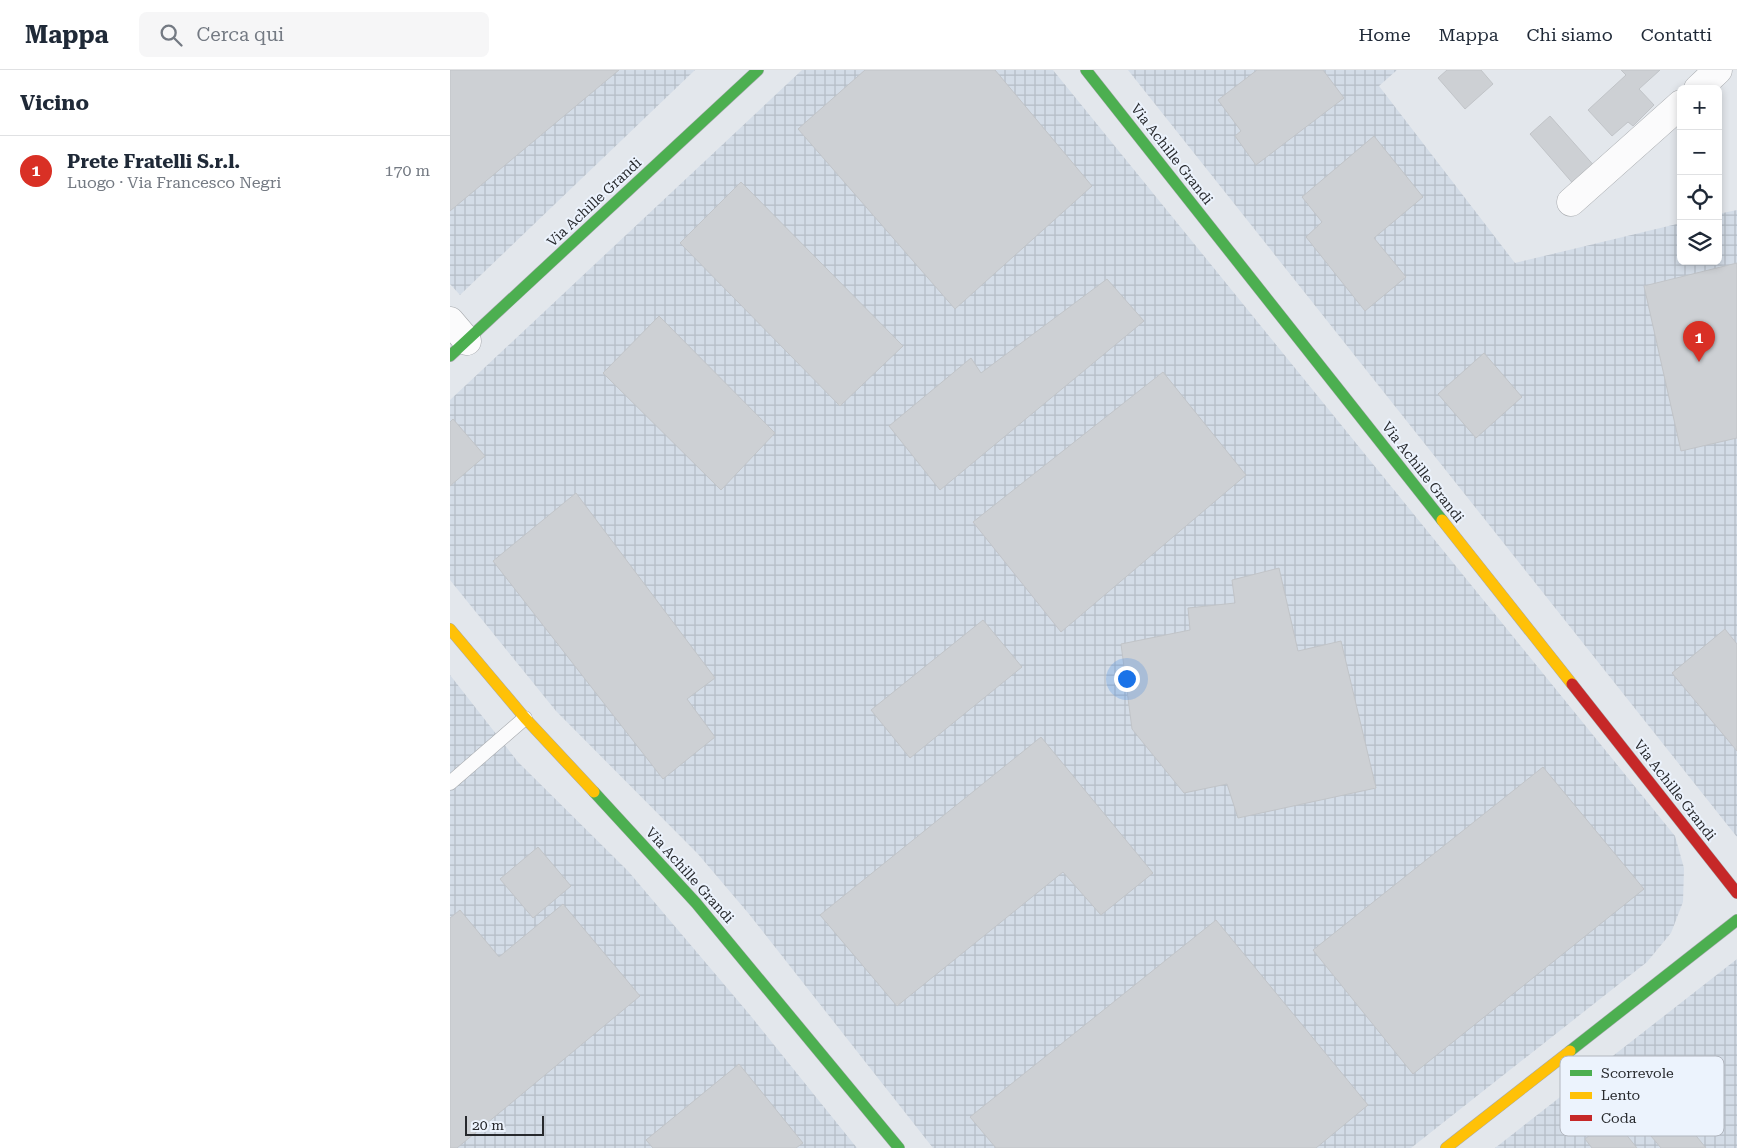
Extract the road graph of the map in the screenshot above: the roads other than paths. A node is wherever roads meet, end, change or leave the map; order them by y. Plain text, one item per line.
1 (758, 70) edge
2 (1086, 70) edge
3 (1718, 70) edge
4 (1702, 85) edge
5 (1677, 108) edge
6 (1571, 202) dead end
7 (456, 339) edge
8 (450, 629) edge
9 (525, 718) junction
10 (450, 783) edge
11 (1737, 893) edge
12 (1737, 920) edge
13 (1563, 1056) edge
14 (1560, 1059) edge
15 (899, 1148) edge
16 (1446, 1148) edge

1 - 7 street, Via Achille Grandi
2 - 11 street, Via Achille Grandi
3 - 4 street
5 - 6 street
8 - 9 street, Via Achille Grandi
9 - 10 lane
9 - 15 street, Via Achille Grandi
12 - 13 street
14 - 16 street

